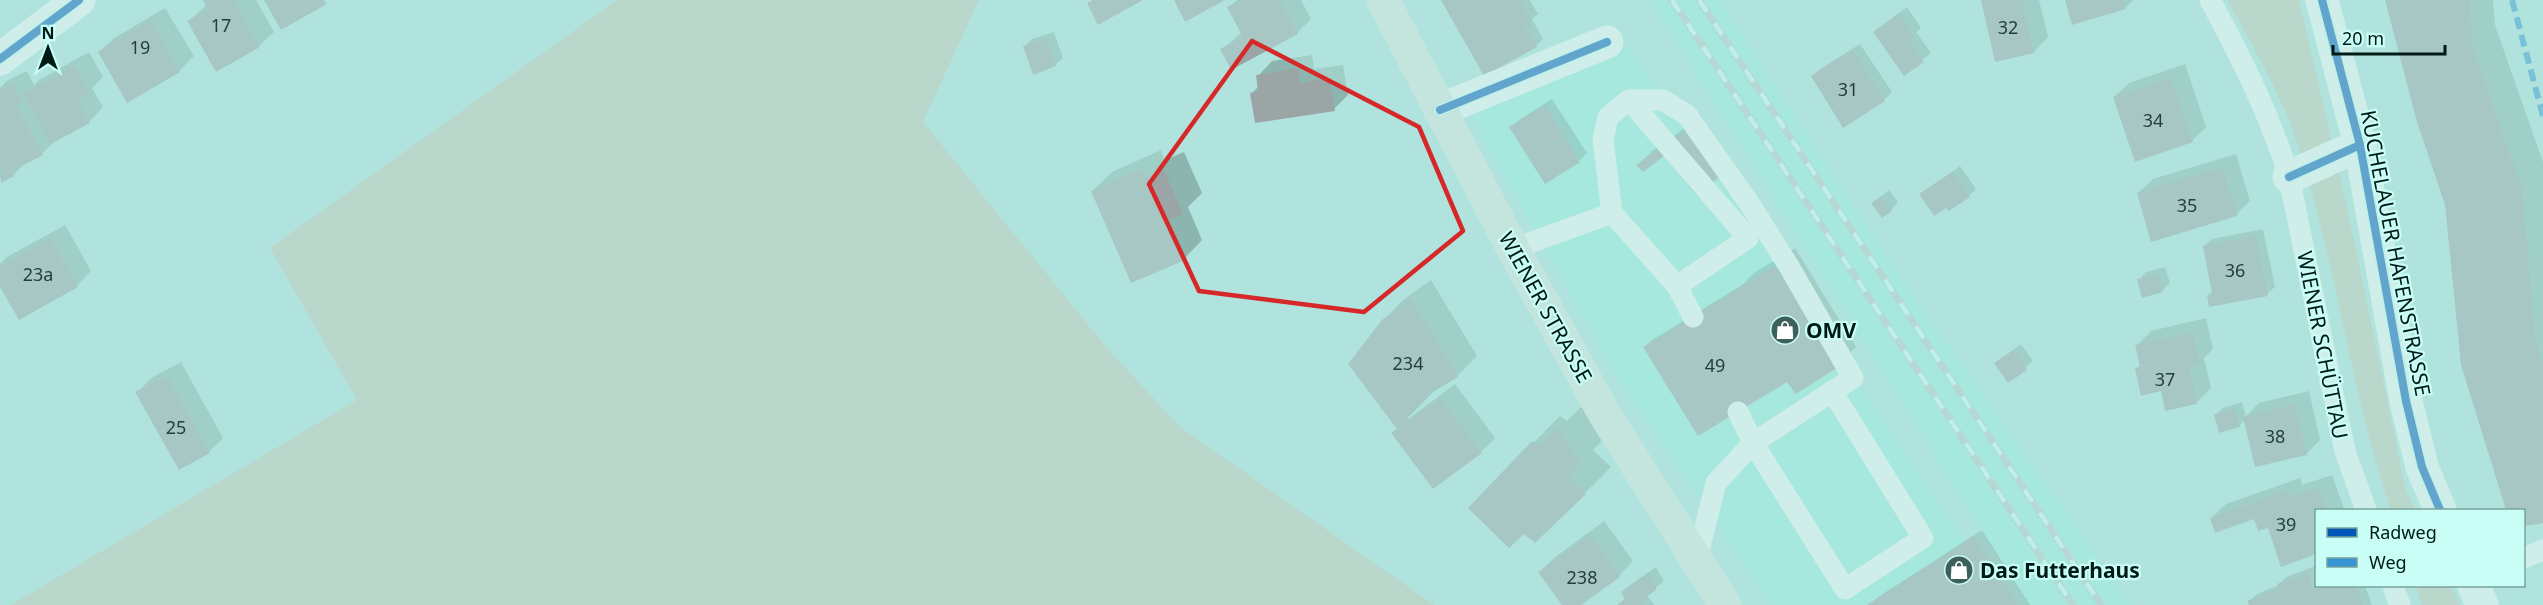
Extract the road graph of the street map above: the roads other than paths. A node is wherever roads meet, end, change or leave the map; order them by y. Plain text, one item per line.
1 (79, 0) edge
2 (1383, 0) edge
3 (2210, 0) edge
4 (2322, 0) edge
5 (1607, 42) dead end
6 (0, 59) edge
7 (1629, 100) junction
8 (1440, 110) junction
9 (2360, 145) junction
10 (2289, 177) junction
11 (1612, 213) junction
12 (1513, 249) junction
13 (1677, 286) junction
14 (1693, 317) dead end
15 (1832, 391) junction
16 (1738, 412) dead end
17 (1753, 443) junction
18 (2366, 509) edge
19 (2440, 509) edge
20 (2543, 550) edge
21 (2525, 557) edge
22 (1696, 559) junction
23 (2394, 587) edge
24 (2475, 587) edge
25 (1725, 605) edge
26 (2400, 605) edge
27 (2482, 605) edge

1 - 6 street
2 - 8 main road, WIENER STRASSE
3 - 10 lane, WIENER SCHÜTTAU
4 - 9 street, KUCHELAUER HAFENSTRASSE
5 - 8 street
7 - 11 lane
7 - 13 lane
7 - 15 lane
8 - 12 main road, WIENER STRASSE
9 - 10 street
9 - 19 street, KUCHELAUER HAFENSTRASSE
10 - 18 lane, WIENER SCHÜTTAU
11 - 12 lane
11 - 13 lane
12 - 22 main road, WIENER STRASSE
13 - 14 lane
15 - 17 lane
15 - 17 lane
16 - 17 lane
17 - 22 lane
20 - 21 lane
22 - 25 main road, WIENER STRASSE
23 - 26 lane
24 - 27 street

